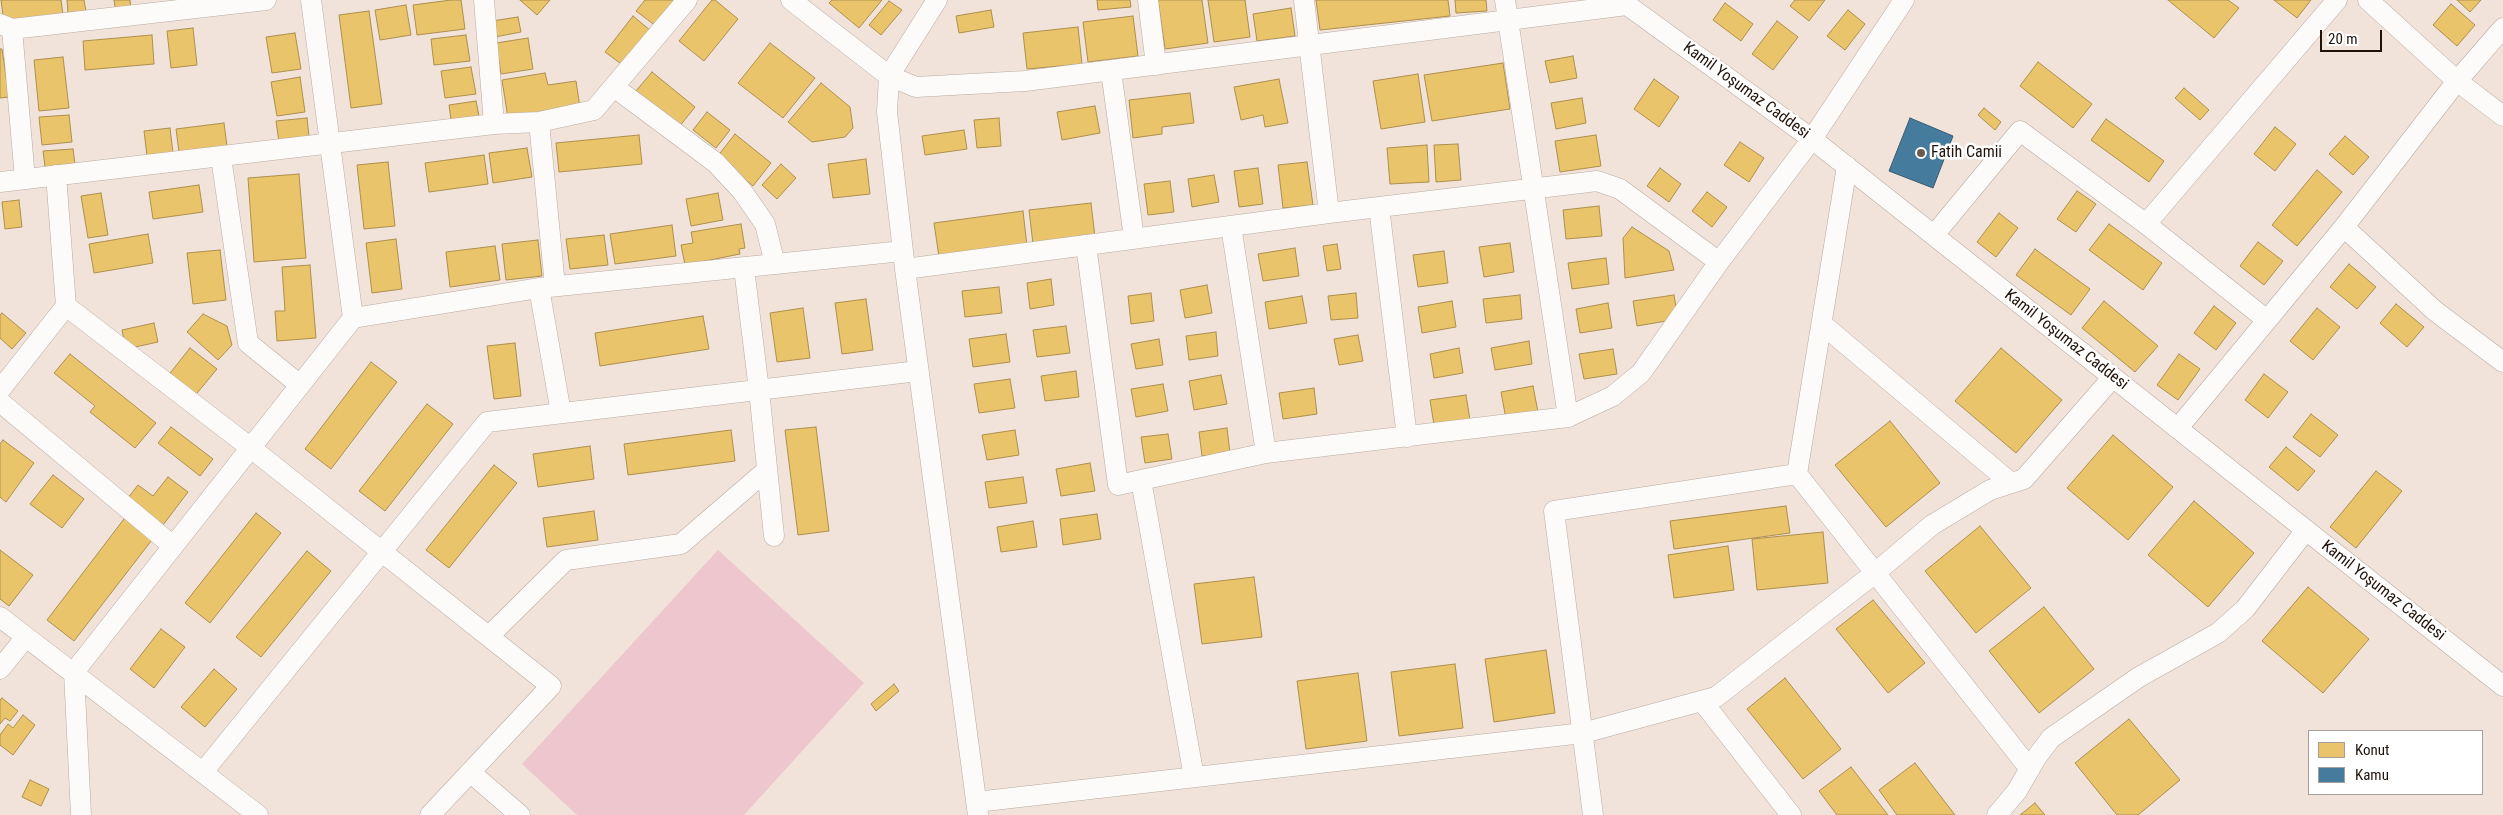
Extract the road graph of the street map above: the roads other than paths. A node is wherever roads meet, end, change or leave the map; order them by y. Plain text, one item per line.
1 (266, 0) edge
2 (311, 0) edge
3 (484, 0) edge
4 (687, 0) edge
5 (791, 0) edge
6 (937, 0) edge
7 (1148, 0) edge
8 (1304, 0) edge
9 (1505, 0) edge
10 (2337, 0) edge
11 (2368, 0) edge
12 (1626, 2) edge
13 (1899, 2) edge
14 (148, 7) edge
15 (1508, 20) junction
16 (6, 27) edge
17 (2503, 28) edge
18 (1309, 45) junction
19 (1156, 65) junction
20 (1111, 70) junction
21 (889, 76) junction
22 (2457, 81) junction
23 (614, 87) junction
24 (2503, 116) edge
25 (540, 122) junction
26 (494, 124) junction
27 (1812, 139) junction
28 (330, 145) junction
29 (221, 157) junction
30 (1847, 166) junction
31 (56, 175) junction
32 (25, 179) junction
33 (0, 182) edge
34 (1533, 188) junction
35 (1379, 207) junction
36 (1329, 213) junction
37 (2146, 224) junction
38 (1231, 226) junction
39 (2344, 227) junction
40 (1934, 235) junction
41 (1134, 238) junction
42 (1086, 245) junction
43 (904, 260) junction
44 (1719, 262) junction
45 (776, 264) junction
46 (744, 268) junction
47 (547, 287) junction
48 (66, 306) junction
49 (353, 318) junction
50 (2267, 320) junction
51 (1822, 324) junction
52 (2503, 362) edge
53 (918, 371) junction
54 (2113, 377) junction
55 (300, 385) junction
56 (760, 390) junction
57 (1, 402) edge
58 (560, 413) junction
59 (1568, 417) junction
60 (2178, 428) junction
61 (1407, 437) junction
62 (251, 448) junction
63 (1266, 453) junction
64 (768, 470) junction
65 (1797, 474) junction
66 (1141, 480) junction
67 (2011, 483) junction
68 (2306, 530) junction
69 (774, 536) dead end
70 (173, 546) junction
71 (382, 551) junction
72 (1875, 573) junction
73 (0, 617) edge
74 (489, 636) junction
75 (26, 637) junction
76 (0, 669) edge
77 (74, 672) junction
78 (2503, 686) edge
79 (1702, 701) junction
80 (1582, 733) junction
81 (2030, 769) junction
82 (203, 772) junction
83 (470, 772) junction
84 (1194, 777) junction
85 (233, 805) edge
86 (977, 809) edge
87 (81, 815) edge
88 (258, 815) edge
89 (430, 815) edge
90 (520, 815) edge
91 (1593, 815) edge
92 (1791, 815) edge
93 (1997, 815) edge

1 - 14 street
2 - 28 street
3 - 26 street
4 - 23 street
5 - 21 street
6 - 21 street
7 - 19 street
8 - 18 street
9 - 15 street
10 - 37 street
11 - 22 street
12 - 15 street
12 - 27 street, Kamil Yoşumaz Caddesi
13 - 27 street
14 - 16 street
15 - 18 street
15 - 34 street
16 - 32 street
17 - 22 street
18 - 19 street
18 - 36 street
19 - 20 street
20 - 21 street
20 - 41 street
21 - 43 street
22 - 24 street
22 - 39 street
23 - 25 street
23 - 45 street
25 - 26 street
25 - 47 street
26 - 28 street
27 - 30 street, Kamil Yoşumaz Caddesi
27 - 44 street
28 - 29 street
28 - 49 street
29 - 31 street
29 - 55 street
30 - 40 street, Kamil Yoşumaz Caddesi
30 - 51 street
31 - 32 street
31 - 48 street
32 - 33 street
34 - 35 street
34 - 44 street
34 - 59 street
35 - 36 street
35 - 61 street
36 - 38 street
37 - 40 street
37 - 50 street
38 - 41 street
38 - 63 street
39 - 50 street
39 - 52 street
40 - 54 street, Kamil Yoşumaz Caddesi
41 - 42 street
42 - 43 street
42 - 66 street
43 - 45 street
43 - 53 street
44 - 59 street
45 - 46 street
46 - 47 street
46 - 56 street
47 - 49 street
47 - 58 street
48 - 57 street
48 - 62 street
49 - 55 street
50 - 60 street
51 - 65 street
51 - 67 street
53 - 56 street
53 - 86 street
54 - 60 street, Kamil Yoşumaz Caddesi
54 - 67 street
55 - 62 street
56 - 58 street
56 - 64 street
57 - 70 street
58 - 71 street
59 - 61 street
60 - 68 street, Kamil Yoşumaz Caddesi
61 - 63 street
62 - 70 street
62 - 71 street
63 - 66 street
64 - 69 street
64 - 74 street
65 - 72 street
65 - 80 street
66 - 84 street
67 - 72 street
68 - 78 street, Kamil Yoşumaz Caddesi
68 - 81 street
70 - 77 street
71 - 74 street
71 - 82 street
72 - 79 street
72 - 81 street
73 - 75 street
74 - 83 street
75 - 76 street
75 - 77 street
77 - 82 street
77 - 87 street
79 - 80 street
79 - 92 street
80 - 84 street
80 - 91 street
81 - 93 street
82 - 85 street
83 - 89 street
83 - 90 street
84 - 86 street
85 - 88 street

